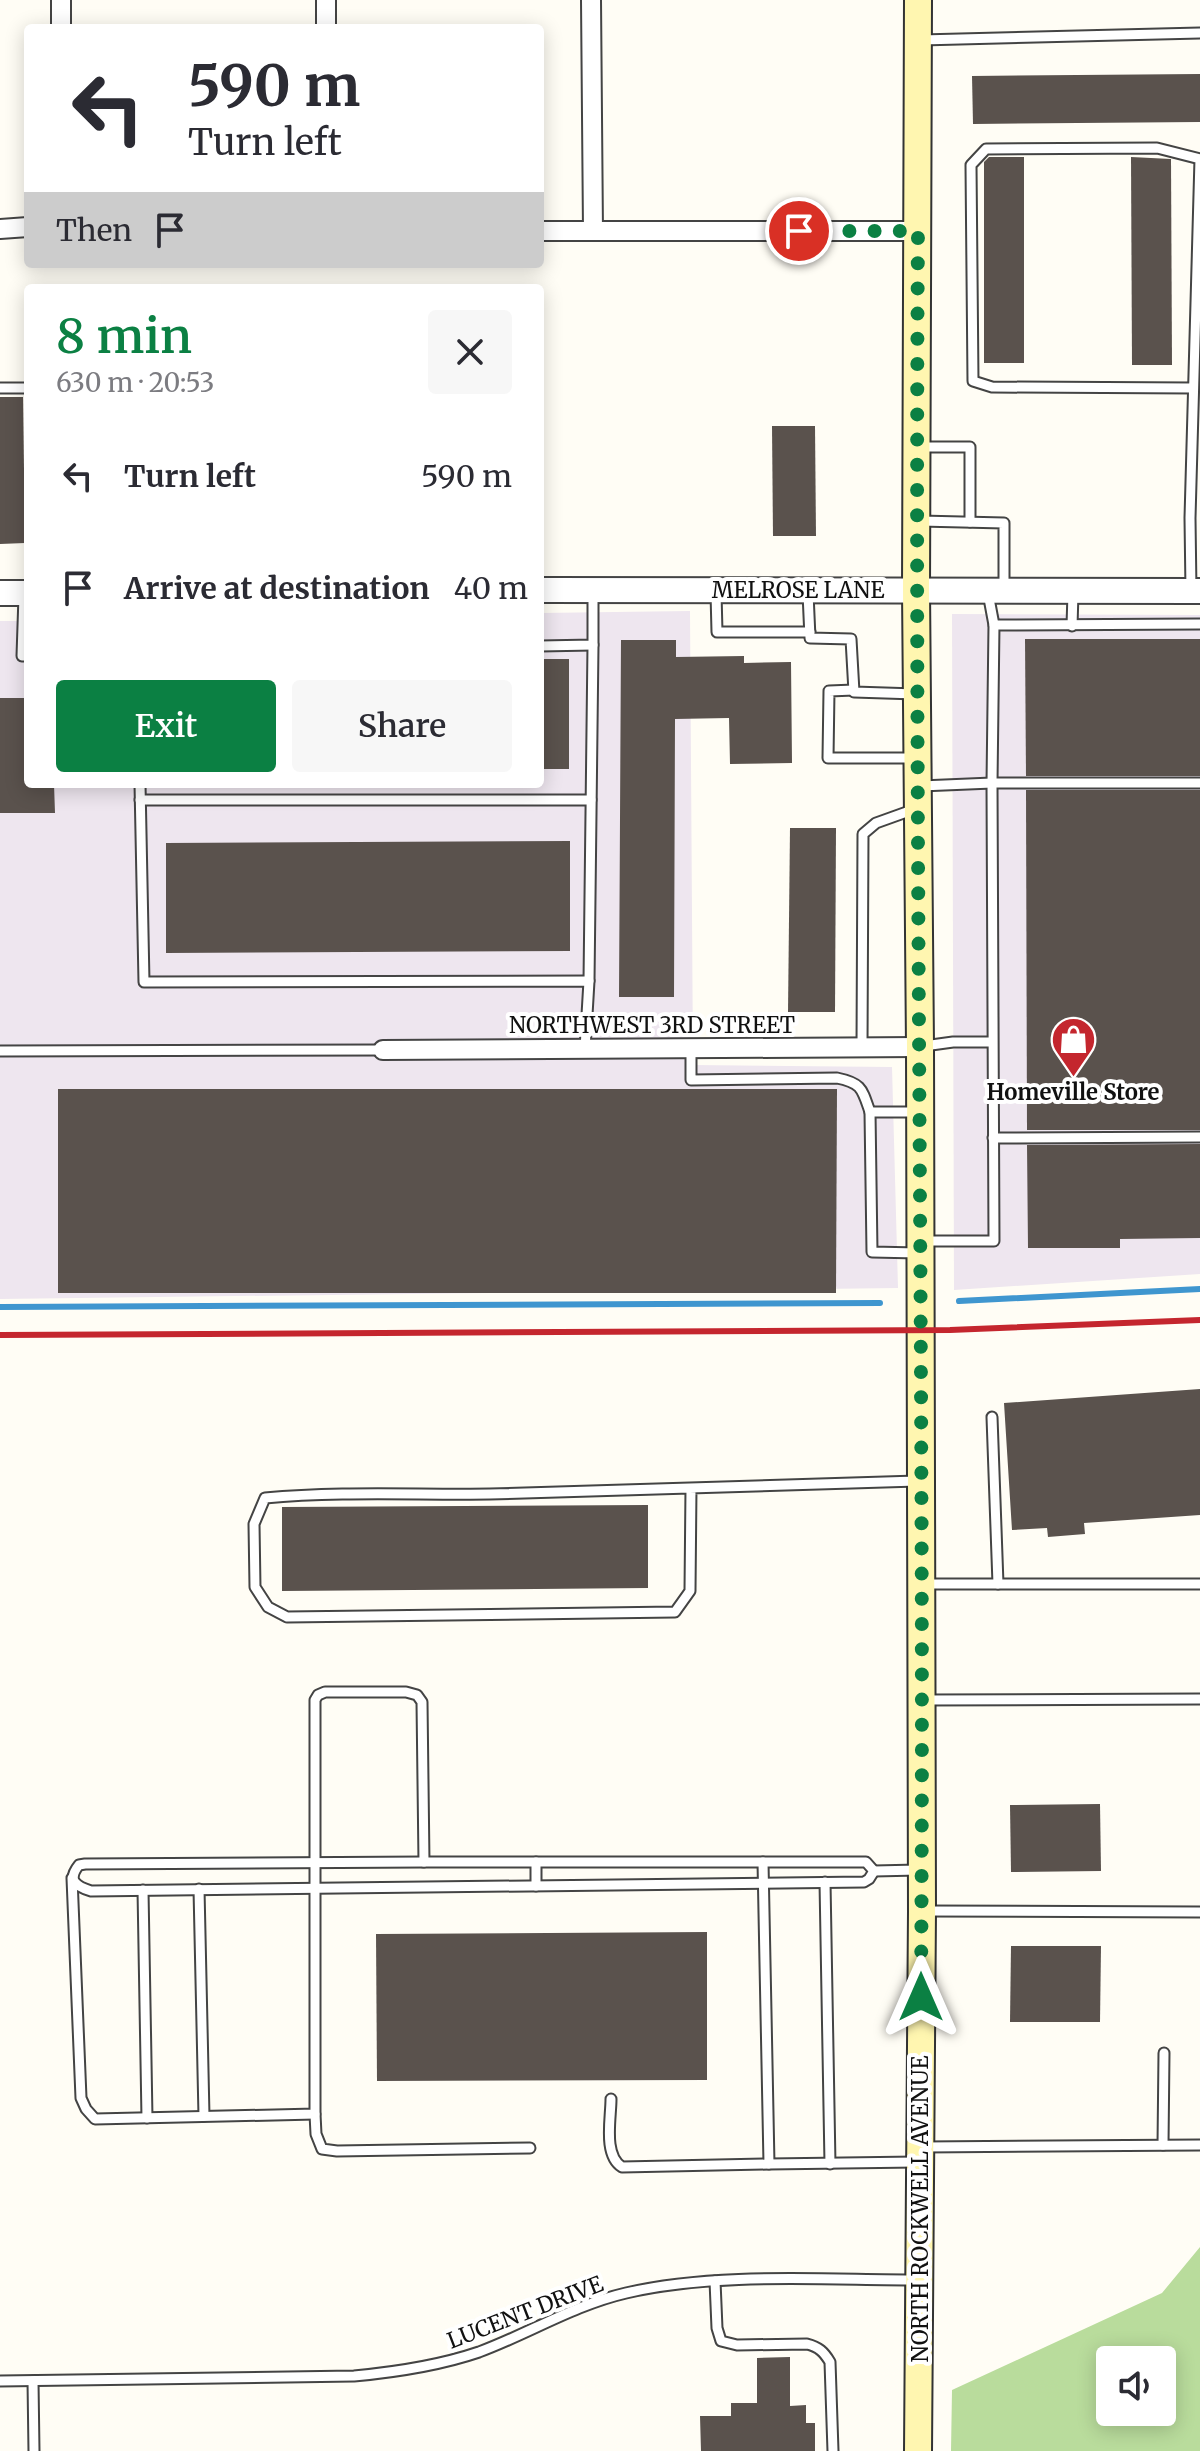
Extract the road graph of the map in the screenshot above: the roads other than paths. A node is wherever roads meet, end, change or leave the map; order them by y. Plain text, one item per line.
1 (61, 0) edge
2 (326, 0) edge
3 (591, 0) edge
4 (918, 0) edge
5 (61, 24) edge
6 (326, 24) edge
7 (1200, 33) edge
8 (918, 40) junction
9 (24, 227) edge
10 (0, 229) edge
11 (544, 231) edge
12 (593, 231) junction
13 (918, 231) junction
14 (0, 388) edge
15 (24, 388) edge
16 (1193, 388) junction
17 (916, 447) junction
18 (916, 521) junction
19 (970, 522) junction
20 (544, 590) edge
21 (593, 590) junction
22 (716, 590) junction
23 (808, 590) junction
24 (916, 590) junction
25 (996, 591) junction
26 (1073, 591) junction
27 (1195, 591) edge
28 (17, 593) edge
29 (1200, 624) edge
30 (994, 625) junction
31 (1072, 626) junction
32 (810, 632) junction
33 (593, 645) junction
34 (544, 646) edge
35 (24, 656) edge
36 (854, 690) junction
37 (917, 694) junction
38 (918, 758) junction
39 (992, 783) junction
40 (1200, 783) edge
41 (140, 788) edge
42 (918, 797) junction
43 (140, 800) junction
44 (591, 800) junction
45 (589, 981) junction
46 (992, 1042) junction
47 (862, 1047) junction
48 (920, 1047) junction
49 (691, 1048) junction
50 (585, 1049) junction
51 (383, 1050) joint
52 (0, 1051) edge
53 (870, 1112) junction
54 (920, 1112) junction
55 (1200, 1137) edge
56 (993, 1138) junction
57 (921, 1247) junction
58 (992, 1417) dead end
59 (921, 1481) junction
60 (691, 1488) junction
61 (921, 1584) junction
62 (998, 1584) junction
63 (1200, 1584) edge
64 (1200, 1699) edge
65 (921, 1700) junction
66 (424, 1862) junction
67 (536, 1862) junction
68 (763, 1862) junction
69 (316, 1864) junction
70 (921, 1870) junction
71 (874, 1871) junction
72 (72, 1878) junction
73 (825, 1882) junction
74 (764, 1883) junction
75 (536, 1886) junction
76 (316, 1888) junction
77 (199, 1889) junction
78 (143, 1890) junction
79 (922, 1911) junction
80 (1200, 1912) edge
81 (1164, 2053) dead end
82 (611, 2099) dead end
83 (315, 2114) junction
84 (204, 2116) junction
85 (147, 2118) junction
86 (1163, 2145) junction
87 (1200, 2145) edge
88 (530, 2148) dead end
89 (920, 2155) junction
90 (769, 2164) junction
91 (830, 2164) junction
92 (919, 2280) junction
93 (715, 2281) junction
94 (0, 2381) edge
95 (33, 2381) junction
96 (34, 2451) edge
97 (833, 2451) edge
98 (918, 2451) edge

1 - 5 street
2 - 6 street
3 - 12 street
4 - 8 main road, NORTH ROCKWELL AVENUE
7 - 8 lane
8 - 13 main road, NORTH ROCKWELL AVENUE
9 - 10 street
11 - 12 street
12 - 13 street
13 - 17 main road, NORTH ROCKWELL AVENUE
14 - 15 lane
16 - 16 lane
16 - 27 lane
17 - 18 main road, NORTH ROCKWELL AVENUE
17 - 19 lane
18 - 19 lane
18 - 24 main road, NORTH ROCKWELL AVENUE
19 - 25 lane
20 - 21 street, MELROSE LANE
21 - 22 street, MELROSE LANE
21 - 33 lane
22 - 23 street, MELROSE LANE
22 - 32 lane
23 - 24 street, MELROSE LANE
23 - 32 lane
24 - 25 street, MELROSE LANE
24 - 37 main road, NORTH ROCKWELL AVENUE
25 - 26 street, MELROSE LANE
25 - 30 lane
26 - 27 street, MELROSE LANE
26 - 31 lane
28 - 35 lane
29 - 31 lane
30 - 31 lane
30 - 39 lane
32 - 36 lane
33 - 34 lane
33 - 44 lane
36 - 37 lane
36 - 38 lane
37 - 38 main road, NORTH ROCKWELL AVENUE
38 - 42 main road, NORTH ROCKWELL AVENUE
39 - 40 lane
39 - 42 lane
39 - 46 lane
41 - 43 lane
42 - 47 lane
42 - 48 main road, NORTH ROCKWELL AVENUE
43 - 44 lane
43 - 45 lane
44 - 45 lane
45 - 50 lane
46 - 48 lane
46 - 56 lane
47 - 48 street, NORTHWEST 3RD STREET
47 - 49 street, NORTHWEST 3RD STREET
48 - 54 main road, NORTH ROCKWELL AVENUE
49 - 50 street, NORTHWEST 3RD STREET
49 - 53 lane
50 - 51 street, NORTHWEST 3RD STREET
51 - 52 lane
53 - 54 lane
53 - 57 lane
54 - 57 main road, NORTH ROCKWELL AVENUE
55 - 56 lane
56 - 57 lane
57 - 59 main road, NORTH ROCKWELL AVENUE
58 - 62 lane
59 - 60 lane
59 - 61 main road, NORTH ROCKWELL AVENUE
60 - 60 lane
61 - 62 lane
61 - 65 main road, NORTH ROCKWELL AVENUE
62 - 63 lane
64 - 65 lane
65 - 70 main road, NORTH ROCKWELL AVENUE
66 - 67 lane
66 - 69 lane
66 - 69 lane
67 - 68 lane
67 - 75 lane
68 - 71 lane
68 - 74 lane
69 - 72 lane
69 - 76 lane
70 - 71 lane
70 - 79 main road, NORTH ROCKWELL AVENUE
71 - 73 lane
72 - 78 lane
72 - 85 lane
73 - 74 lane
73 - 91 lane
74 - 75 lane
74 - 90 lane
75 - 76 lane
76 - 77 lane
76 - 83 lane
77 - 78 lane
77 - 84 lane
78 - 85 lane
79 - 80 lane
79 - 89 main road, NORTH ROCKWELL AVENUE
81 - 86 lane
82 - 90 lane
83 - 84 lane
83 - 88 lane
84 - 85 lane
86 - 87 lane
86 - 89 lane
89 - 91 lane
89 - 92 main road, NORTH ROCKWELL AVENUE
90 - 91 lane
92 - 93 lane, LUCENT DRIVE
92 - 98 main road, NORTH ROCKWELL AVENUE
93 - 95 lane, LUCENT DRIVE
93 - 97 lane
94 - 95 lane, LUCENT DRIVE
95 - 96 lane

